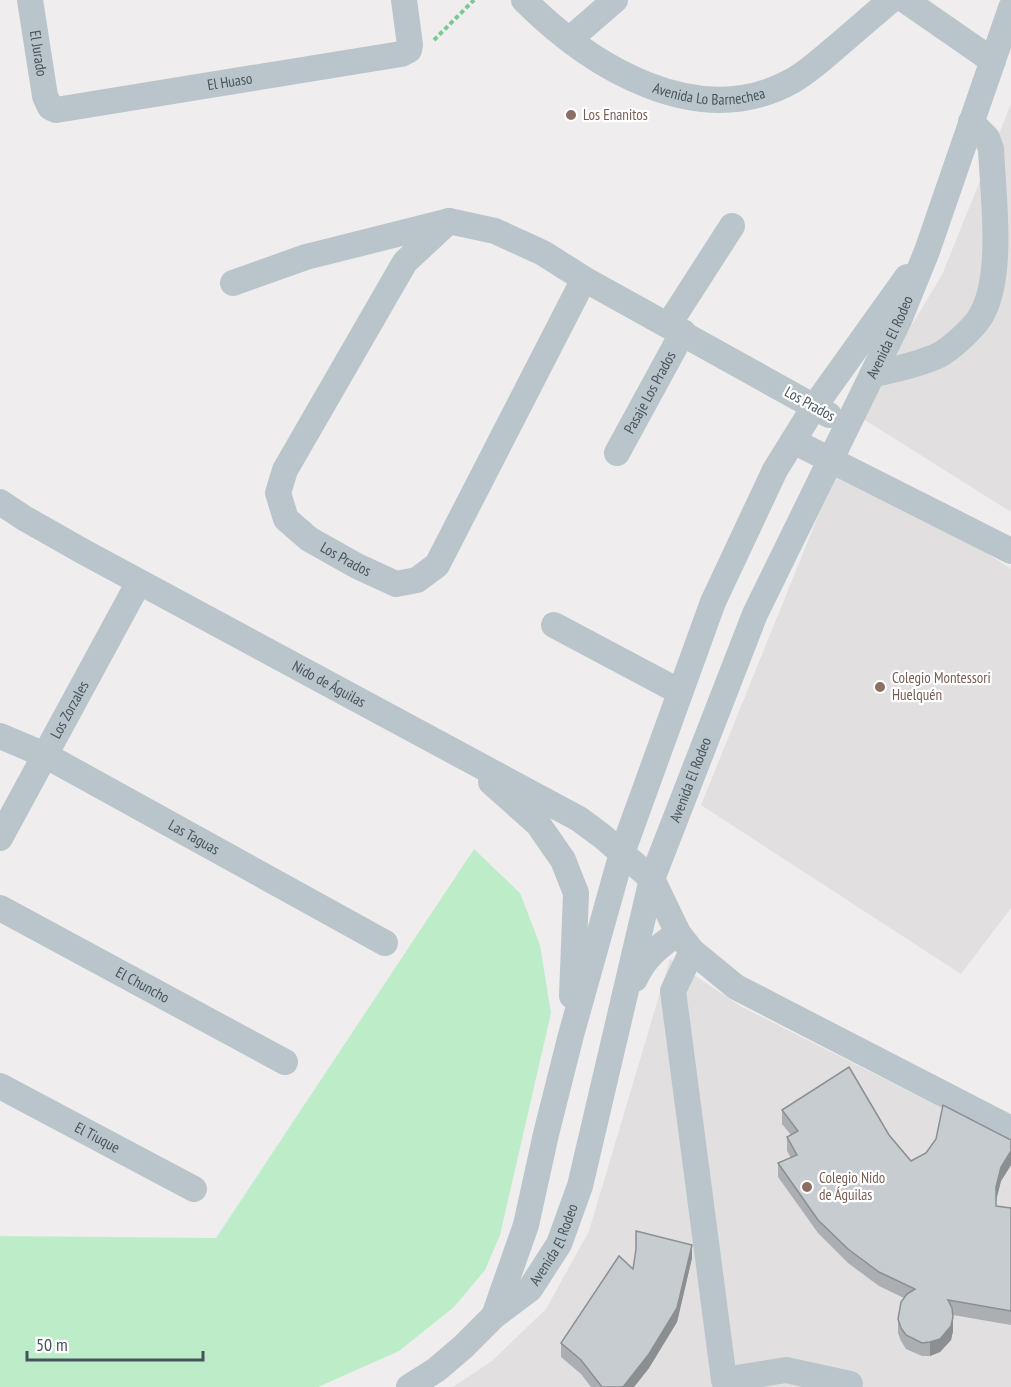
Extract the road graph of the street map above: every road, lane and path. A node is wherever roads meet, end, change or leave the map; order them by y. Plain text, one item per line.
1 (30, 0) edge
2 (404, 0) edge
3 (474, 0) edge
4 (524, 0) edge
5 (615, 0) edge
6 (891, 0) edge
7 (905, 0) edge
8 (1011, 8) edge
9 (570, 39) junction
10 (409, 50) junction
11 (993, 61) junction
12 (50, 106) joint
13 (971, 122) junction
14 (448, 222) junction
15 (732, 226) dead end
16 (1003, 232) edge
17 (927, 251) junction
18 (584, 279) junction
19 (233, 283) dead end
20 (676, 328) junction
21 (872, 375) junction
22 (814, 407) junction
23 (847, 425) junction
24 (793, 441) junction
25 (617, 453) dead end
26 (830, 459) junction
27 (0, 502) edge
28 (12, 520) edge
29 (1011, 551) edge
30 (139, 582) junction
31 (555, 626) dead end
32 (680, 692) junction
33 (0, 736) edge
34 (459, 754) junction
35 (45, 755) junction
36 (0, 838) edge
37 (622, 853) junction
38 (652, 879) junction
39 (0, 908) edge
40 (685, 942) junction
41 (385, 943) dead end
42 (619, 1019) junction
43 (571, 1035) junction
44 (285, 1062) dead end
45 (0, 1086) edge
46 (1011, 1129) edge
47 (194, 1189) dead end
48 (526, 1226) junction
49 (559, 1244) junction
50 (494, 1316) junction
51 (725, 1384) edge
52 (850, 1384) dead end
53 (409, 1387) edge

1 - 12 street, El Jurado
2 - 10 street
3 - 10 path
4 - 9 street, Avenida Lo Barnechea
5 - 9 street
6 - 9 street, Avenida Lo Barnechea
7 - 11 street
8 - 11 street, Avenida El Rodeo
10 - 12 street, El Huaso
11 - 13 street, Avenida El Rodeo
13 - 16 street
13 - 17 street, Avenida El Rodeo
14 - 18 street, Los Prados
14 - 18 street, Los Prados
14 - 19 street, Los Prados
15 - 20 street, Pasaje Los Prados
16 - 21 street
17 - 21 street, Avenida El Rodeo
17 - 22 street, Avenida El Rodeo
18 - 20 street, Los Prados
20 - 22 street, Los Prados
20 - 25 street, Pasaje Los Prados
21 - 23 street, Avenida El Rodeo
22 - 23 street, Los Prados
22 - 24 street, Avenida El Rodeo
23 - 26 street, Avenida El Rodeo
24 - 26 street
24 - 32 street, Avenida El Rodeo
26 - 29 street
26 - 38 street, Avenida El Rodeo
27 - 28 street, Nido de Águilas
28 - 30 street, Nido de Águilas
30 - 34 street, Nido de Águilas
30 - 35 street, Los Zorzales
31 - 32 street
32 - 37 street, Avenida El Rodeo
33 - 35 street, Las Taguas
34 - 37 street, Nido de Águilas
34 - 43 street
35 - 36 street, Los Zorzales
35 - 41 street, Las Taguas
37 - 38 street, Nido de Águilas
37 - 43 street, Avenida El Rodeo
38 - 40 street
38 - 42 street, Avenida El Rodeo
39 - 44 street, El Chuncho
40 - 42 street
40 - 46 street
40 - 51 street
42 - 49 street, Avenida El Rodeo
43 - 48 street, Avenida El Rodeo
45 - 47 street, El Tiuque
48 - 49 street
48 - 50 street, Avenida El Rodeo
49 - 50 street, Avenida El Rodeo
50 - 53 street, Avenida El Rodeo
51 - 52 street

